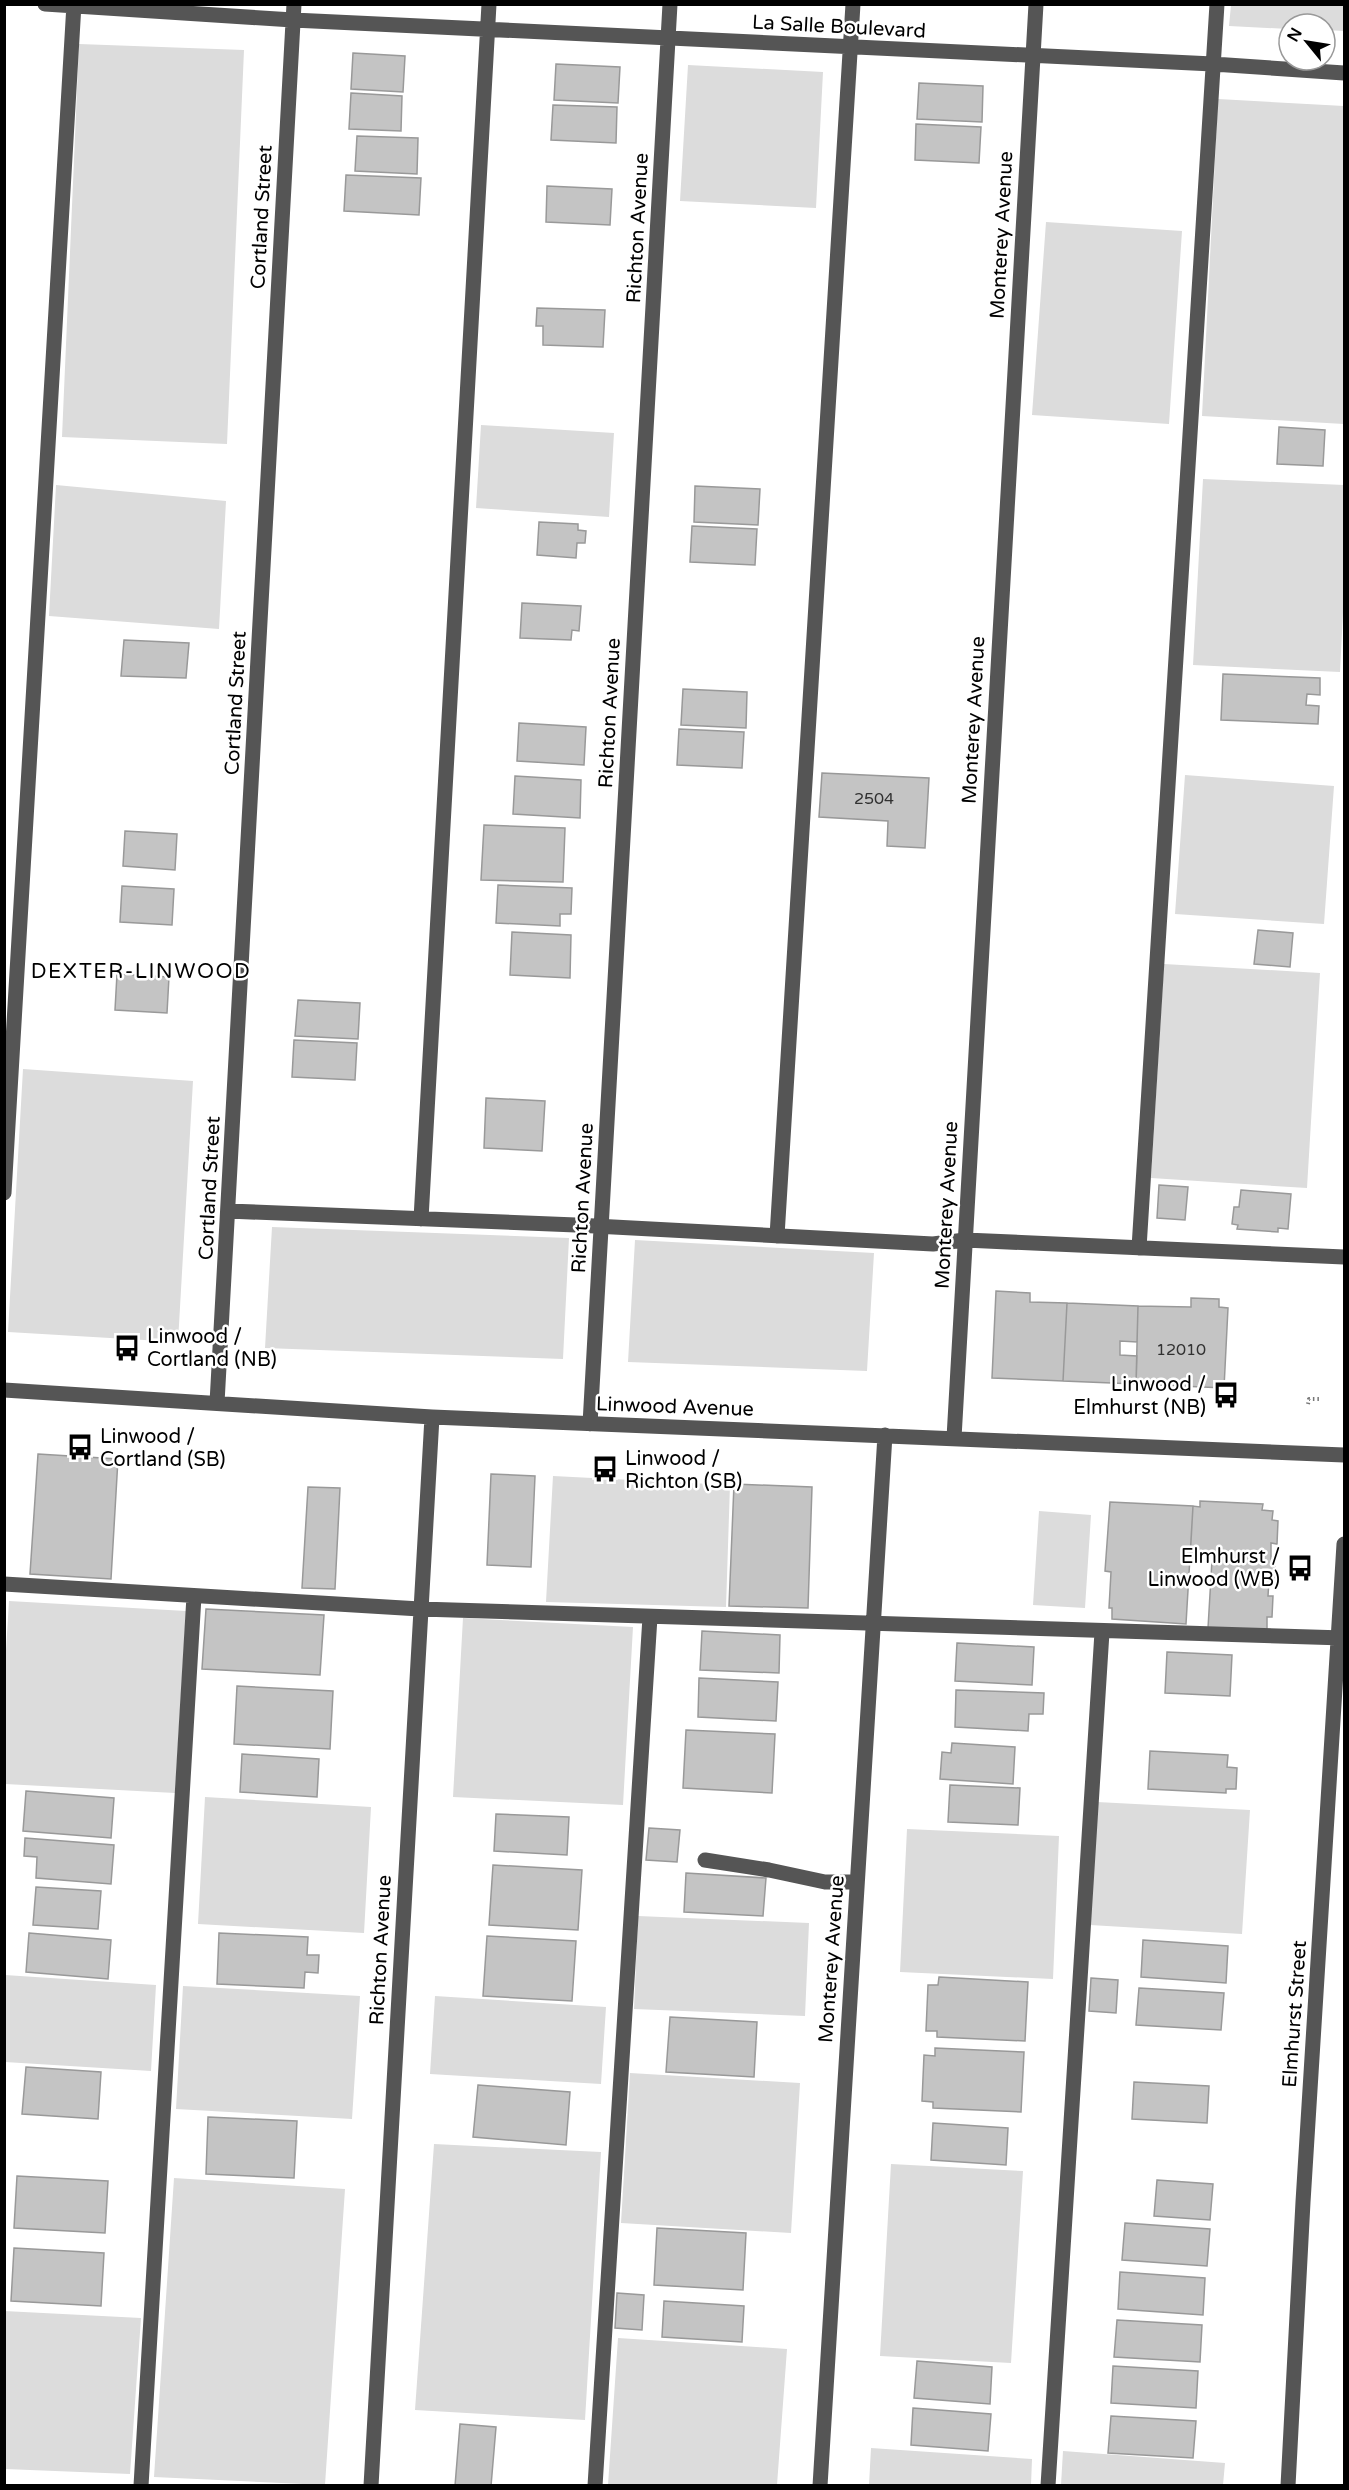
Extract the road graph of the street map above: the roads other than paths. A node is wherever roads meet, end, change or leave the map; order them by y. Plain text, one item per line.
1 (45, 4) edge
2 (294, 4) edge
3 (489, 4) edge
4 (670, 4) edge
5 (853, 4) edge
6 (1036, 4) edge
7 (1217, 4) edge
8 (74, 6) edge
9 (293, 20) junction
10 (488, 30) junction
11 (668, 39) junction
12 (849, 48) junction
13 (1032, 57) junction
14 (1213, 64) junction
15 (1344, 73) edge
16 (4, 1193) edge
17 (228, 1211) junction
18 (421, 1219) junction
19 (601, 1227) junction
20 (777, 1236) junction
21 (965, 1240) junction
22 (1139, 1248) junction
23 (1344, 1257) edge
24 (4, 1390) edge
25 (218, 1403) junction
26 (432, 1417) junction
27 (590, 1424) junction
28 (885, 1436) junction
29 (954, 1438) junction
30 (1344, 1455) edge
31 (1344, 1544) edge
32 (4, 1584) edge
33 (194, 1596) junction
34 (420, 1609) junction
35 (650, 1617) junction
36 (873, 1624) junction
37 (1102, 1632) junction
38 (1341, 1638) edge
39 (705, 1860) dead end
40 (857, 1882) junction
41 (141, 2486) edge
42 (371, 2486) edge
43 (595, 2486) edge
44 (820, 2486) edge
45 (1048, 2486) edge
46 (1288, 2486) edge

1 - 8 street, La Salle Boulevard
2 - 9 street, Cortland Street
3 - 10 street
4 - 11 street, Richton Avenue
5 - 12 street
6 - 13 street, Monterey Avenue
7 - 14 street
8 - 9 street, La Salle Boulevard
8 - 16 street
9 - 10 street, La Salle Boulevard
9 - 17 street, Cortland Street
10 - 11 street, La Salle Boulevard
10 - 18 street
11 - 12 street, La Salle Boulevard
11 - 19 street, Richton Avenue
12 - 13 street, La Salle Boulevard
12 - 20 street
13 - 14 street, La Salle Boulevard
13 - 21 street, Monterey Avenue
14 - 15 street, La Salle Boulevard
14 - 22 street
17 - 18 street
17 - 25 street, Cortland Street
18 - 19 street
19 - 20 street
19 - 27 street, Richton Avenue
20 - 21 street
21 - 22 street
21 - 29 street, Monterey Avenue
22 - 23 street
24 - 25 street, Linwood Avenue
25 - 26 street, Linwood Avenue
26 - 27 street, Linwood Avenue
26 - 34 street, Richton Avenue
27 - 28 street, Linwood Avenue
28 - 29 street, Linwood Avenue
28 - 36 street, Monterey Avenue
29 - 30 street, Linwood Avenue
31 - 38 street, Elmhurst Street
32 - 33 street
33 - 34 street
33 - 41 street
34 - 35 street
34 - 42 street, Richton Avenue
35 - 36 street
35 - 43 street
36 - 37 street
36 - 40 street, Monterey Avenue
37 - 38 street
37 - 45 street
38 - 46 street, Elmhurst Street
39 - 40 street
40 - 44 street, Monterey Avenue

